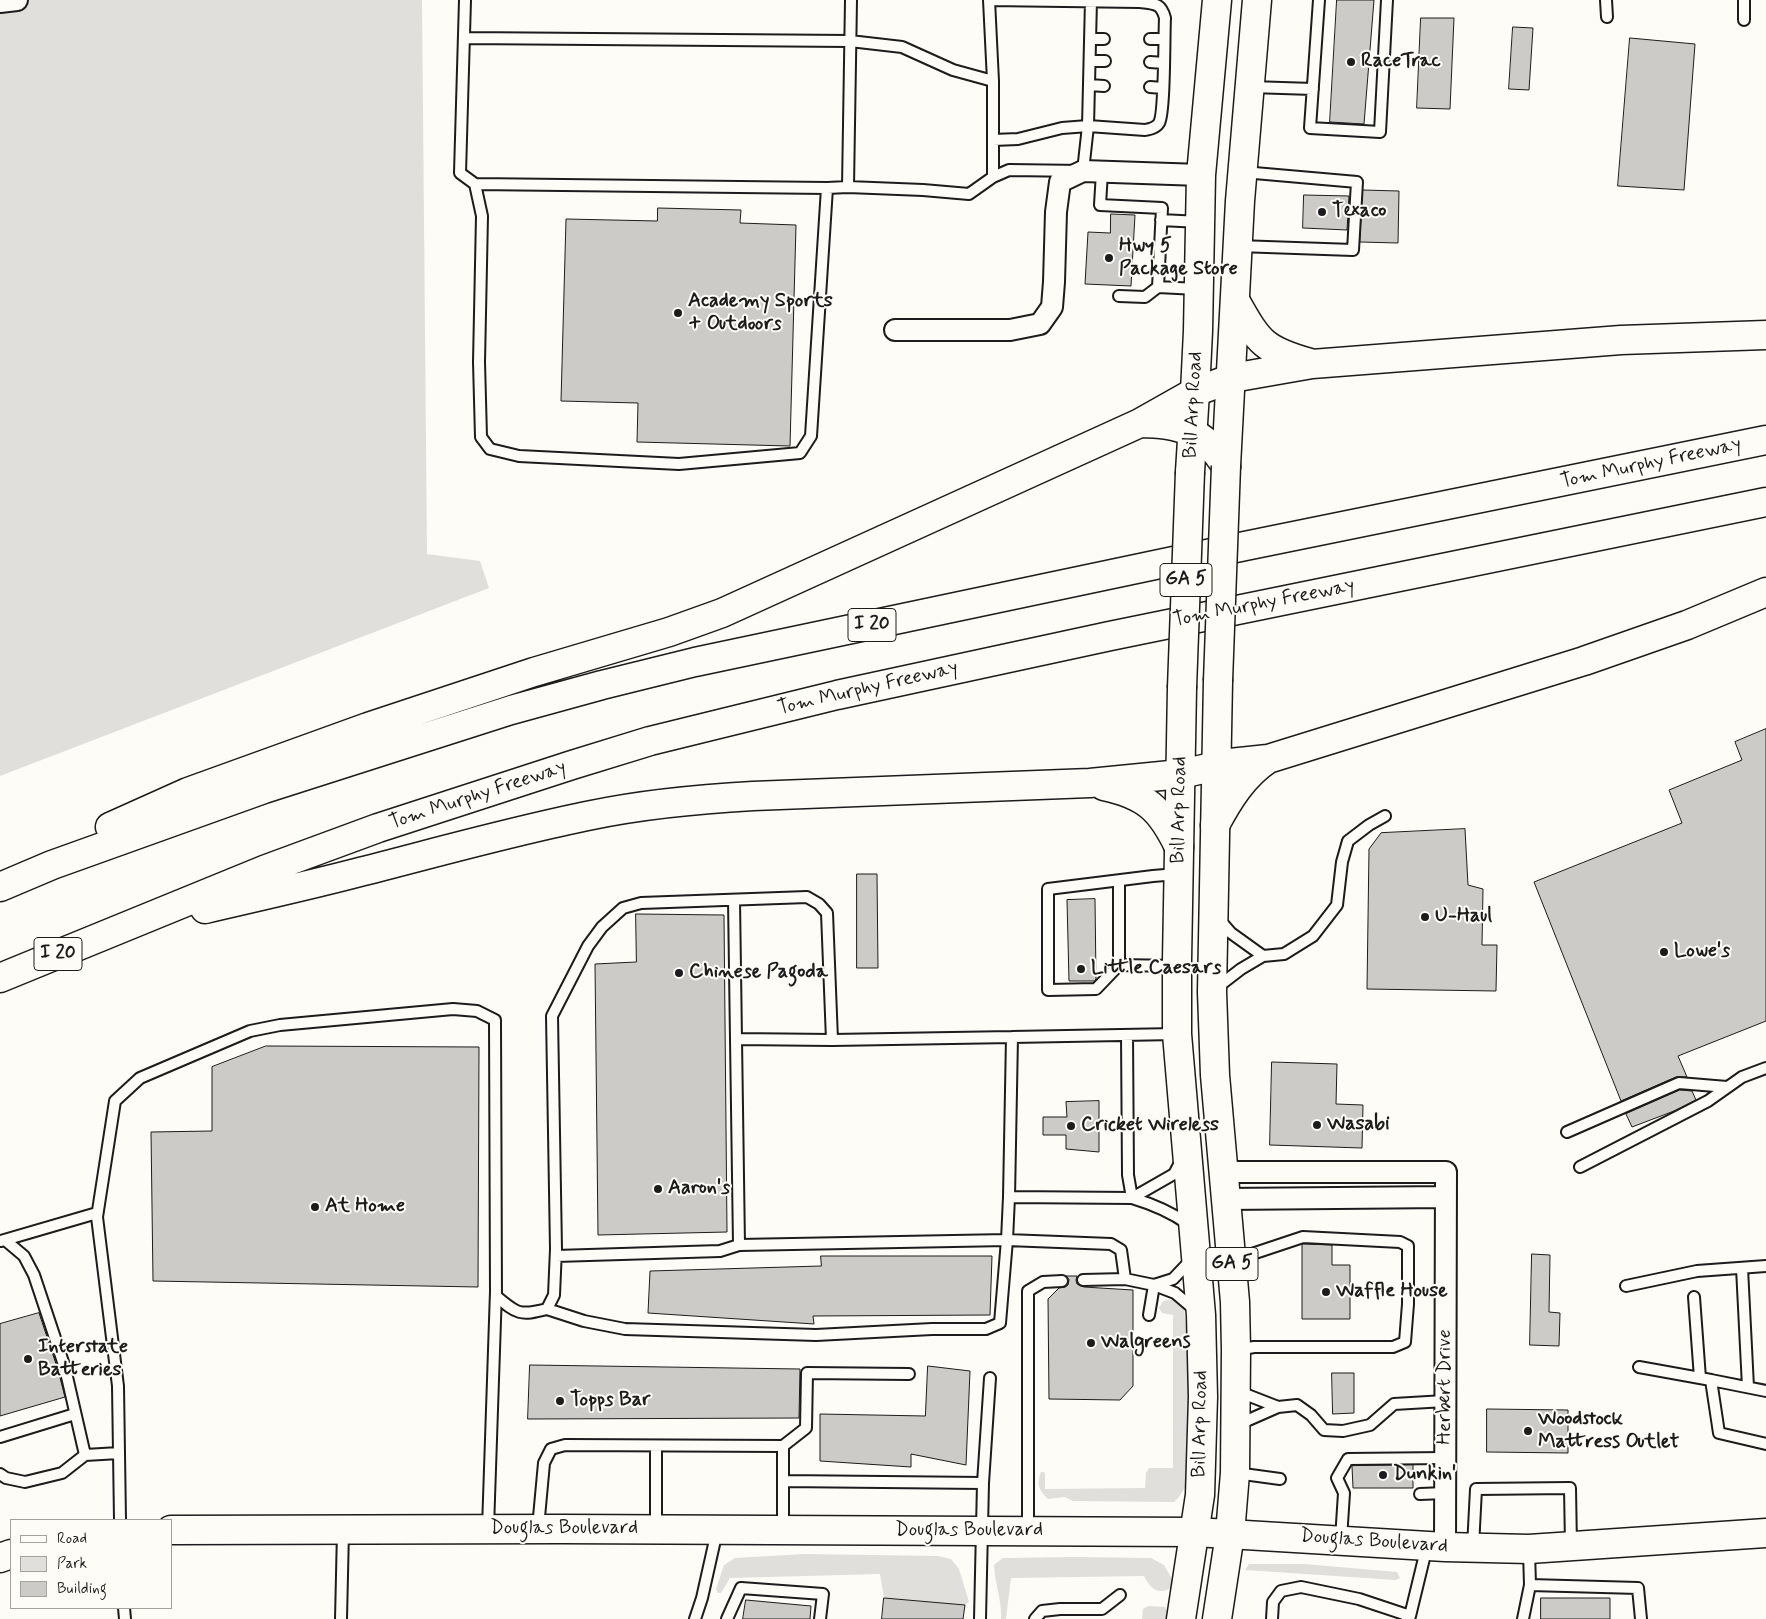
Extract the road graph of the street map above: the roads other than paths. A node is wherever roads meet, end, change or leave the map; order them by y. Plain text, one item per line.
1 (17, 0) edge
2 (465, 0) edge
3 (851, 0) edge
4 (989, 0) edge
5 (1091, 0) edge
6 (1217, 0) edge
7 (1257, 0) edge
8 (1319, 0) edge
9 (1387, 0) edge
10 (1606, 0) edge
11 (1744, 0) edge
12 (0, 2) edge
13 (1607, 17) dead end
14 (1744, 20) dead end
15 (464, 38) junction
16 (1104, 38) dead end
17 (1150, 38) dead end
18 (1164, 38) junction
19 (1090, 39) junction
20 (850, 41) junction
21 (1090, 61) junction
22 (1105, 61) dead end
23 (1150, 62) dead end
24 (1164, 63) junction
25 (993, 81) junction
26 (1089, 85) junction
27 (1104, 86) dead end
28 (1150, 87) dead end
29 (1250, 87) junction
30 (1162, 88) junction
31 (1313, 89) junction
32 (1088, 126) junction
33 (993, 140) junction
34 (1093, 172) junction
35 (1242, 172) junction
36 (1201, 175) junction
37 (993, 177) junction
38 (475, 184) junction
39 (827, 188) junction
40 (848, 188) junction
41 (1161, 220) junction
42 (1200, 222) junction
43 (1238, 246) junction
44 (1158, 287) junction
45 (1199, 289) junction
46 (1119, 296) dead end
47 (1236, 302) junction
48 (895, 330) dead end
49 (1766, 335) edge
50 (1312, 364) junction
51 (1232, 378) junction
52 (1195, 392) junction
53 (1140, 423) junction
54 (1193, 433) junction
55 (1766, 440) edge
56 (1226, 466) junction
57 (1766, 502) edge
58 (1766, 592) edge
59 (1268, 759) junction
60 (1216, 765) junction
61 (1180, 774) junction
62 (1090, 783) junction
63 (1385, 816) dead end
64 (1215, 825) junction
65 (1179, 847) junction
66 (52, 865) junction
67 (1179, 874) junction
68 (1119, 881) junction
69 (0, 887) edge
70 (734, 900) junction
71 (1214, 912) junction
72 (116, 930) junction
73 (1263, 956) junction
74 (1119, 965) junction
75 (1177, 966) junction
76 (0, 978) edge
77 (1212, 992) junction
78 (1177, 1034) junction
79 (1127, 1035) junction
80 (1012, 1037) junction
81 (736, 1039) junction
82 (832, 1040) junction
83 (1766, 1068) edge
84 (1727, 1087) junction
85 (1568, 1132) dead end
86 (1186, 1151) junction
87 (1580, 1167) dead end
88 (1224, 1172) junction
89 (1009, 1196) junction
90 (1446, 1197) junction
91 (1132, 1198) junction
92 (1226, 1199) junction
93 (97, 1213) junction
94 (1007, 1240) junction
95 (1194, 1240) junction
96 (3, 1241) edge
97 (739, 1246) junction
98 (556, 1256) junction
99 (1231, 1257) junction
100 (1766, 1266) edge
101 (1742, 1268) junction
102 (1125, 1279) junction
103 (1084, 1280) dead end
104 (1062, 1281) dead end
105 (1154, 1285) junction
106 (1626, 1286) dead end
107 (496, 1291) junction
108 (1694, 1297) dead end
109 (547, 1309) junction
110 (1149, 1315) dead end
111 (1201, 1315) junction
112 (1236, 1350) junction
113 (1639, 1367) dead end
114 (909, 1374) dead end
115 (990, 1378) dead end
116 (1706, 1379) junction
117 (1748, 1387) junction
118 (1236, 1391) junction
119 (1766, 1391) edge
120 (1446, 1402) junction
121 (1278, 1407) junction
122 (76, 1414) junction
123 (1235, 1426) junction
124 (0, 1437) edge
125 (1766, 1444) edge
126 (656, 1446) junction
127 (783, 1446) junction
128 (119, 1452) junction
129 (85, 1455) junction
130 (1446, 1458) junction
131 (1234, 1473) junction
132 (0, 1474) edge
133 (1280, 1479) dead end
134 (783, 1481) junction
135 (983, 1483) junction
136 (1446, 1493) junction
137 (1420, 1494) dead end
138 (120, 1519) edge
139 (488, 1529) junction
140 (538, 1529) junction
141 (172, 1530) edge
142 (343, 1530) junction
143 (656, 1530) junction
144 (717, 1530) junction
145 (783, 1530) junction
146 (981, 1531) junction
147 (1028, 1532) junction
148 (1195, 1532) junction
149 (1766, 1533) edge
150 (1230, 1534) junction
151 (1341, 1540) junction
152 (1436, 1547) junction
153 (1571, 1547) junction
154 (1473, 1548) junction
155 (1529, 1549) junction
156 (1530, 1585) junction
157 (1120, 1595) dead end
158 (1409, 1618) edge
159 (341, 1619) edge
160 (695, 1619) edge
161 (727, 1619) edge
162 (820, 1619) edge
163 (980, 1619) edge
164 (1035, 1619) edge
165 (1181, 1619) edge
166 (1217, 1619) edge
167 (1272, 1619) edge
168 (1523, 1619) edge
169 (1641, 1619) edge

1 - 12 street
2 - 15 lane
3 - 20 lane
4 - 5 lane
4 - 25 lane
5 - 18 lane
5 - 19 lane
6 - 36 main road, Bill Arp Road / GA 5
7 - 29 main road, Bill Arp Road / GA 5
8 - 31 lane
9 - 31 lane
10 - 13 lane
11 - 14 lane
15 - 20 lane
15 - 38 lane
16 - 19 lane
17 - 18 lane
18 - 24 lane
19 - 21 lane
20 - 25 lane
20 - 40 lane
21 - 22 lane
21 - 26 lane
23 - 24 lane
24 - 30 lane
25 - 33 lane
26 - 27 lane
26 - 32 lane
28 - 30 lane
29 - 31 lane
29 - 35 main road, Bill Arp Road / GA 5
30 - 32 lane
32 - 33 lane
32 - 34 lane
33 - 37 lane
34 - 36 street
34 - 37 lane
34 - 41 lane
34 - 48 street
35 - 43 main road, Bill Arp Road / GA 5
35 - 43 lane
36 - 42 main road, Bill Arp Road / GA 5
37 - 40 lane
38 - 39 lane
38 - 39 lane
39 - 40 lane
41 - 42 lane
41 - 44 lane
42 - 45 main road, Bill Arp Road / GA 5
43 - 47 main road, Bill Arp Road / GA 5
44 - 45 lane
44 - 46 lane
45 - 52 main road, Bill Arp Road / GA 5
47 - 50 main road
47 - 51 main road, Bill Arp Road / GA 5
49 - 50 main road
50 - 51 main road
51 - 52 main road
51 - 56 main road, Bill Arp Road / GA 5
52 - 53 main road
52 - 54 main road, Bill Arp Road / GA 5
53 - 54 main road
53 - 66 main road
54 - 56 main road
54 - 61 main road, Bill Arp Road / GA 5, bridge
55 - 66 main road, Tom Murphy Freeway / I 20
56 - 60 main road, Bill Arp Road / GA 5, bridge
57 - 72 main road, Tom Murphy Freeway / I 20
58 - 59 main road
59 - 60 main road
59 - 64 main road
60 - 61 main road
60 - 64 main road, Bill Arp Road / GA 5
61 - 62 main road
61 - 65 main road, Bill Arp Road / GA 5
62 - 65 main road
62 - 72 main road
63 - 73 lane
64 - 71 main road, Bill Arp Road / GA 5
65 - 67 main road, Bill Arp Road / GA 5
66 - 69 main road, Tom Murphy Freeway / I 20
67 - 68 lane
67 - 75 main road, Bill Arp Road / GA 5
68 - 74 lane
68 - 74 lane
70 - 81 lane
70 - 82 lane
70 - 98 lane
71 - 73 lane
71 - 77 main road, Bill Arp Road / GA 5
72 - 76 main road, Tom Murphy Freeway / I 20
73 - 77 lane
74 - 75 lane
75 - 78 main road, Bill Arp Road / GA 5
77 - 88 main road, Bill Arp Road / GA 5
78 - 79 lane
78 - 86 main road, Bill Arp Road / GA 5
79 - 80 lane
79 - 91 lane
80 - 82 lane
80 - 89 lane
81 - 82 lane
81 - 97 lane
83 - 84 lane
84 - 85 lane
84 - 87 lane
86 - 91 lane
86 - 95 main road, Bill Arp Road / GA 5
88 - 90 street, Herbert Drive
88 - 92 main road, Bill Arp Road / GA 5
89 - 91 lane
89 - 94 lane
90 - 92 street
90 - 120 street, Herbert Drive
91 - 95 lane
92 - 99 main road, Bill Arp Road / GA 5
93 - 96 lane
93 - 107 lane
93 - 128 lane
94 - 97 lane
94 - 102 lane
94 - 109 lane
95 - 105 lane
95 - 111 main road, Bill Arp Road / GA 5
96 - 122 lane
97 - 98 lane
98 - 109 lane
99 - 112 main road, Bill Arp Road / GA 5
99 - 112 lane
100 - 101 lane
101 - 106 lane
101 - 117 lane
102 - 103 lane
102 - 105 lane
104 - 147 lane
105 - 110 lane
105 - 111 lane
107 - 109 lane
107 - 139 lane
108 - 116 lane
111 - 148 main road, Bill Arp Road / GA 5
112 - 118 main road, Bill Arp Road / GA 5
113 - 116 lane
114 - 127 lane
115 - 135 lane
116 - 117 lane
116 - 125 lane
117 - 119 lane
118 - 121 lane
118 - 123 main road, Bill Arp Road / GA 5
120 - 121 lane
120 - 130 street, Herbert Drive
121 - 123 lane
122 - 124 lane
122 - 129 lane
123 - 131 main road, Bill Arp Road / GA 5
126 - 127 lane
126 - 140 lane
126 - 143 lane
127 - 134 lane
128 - 129 lane
128 - 138 lane
129 - 132 lane
130 - 136 street, Herbert Drive
130 - 151 lane
131 - 133 lane
131 - 150 main road, Bill Arp Road / GA 5
134 - 135 lane
134 - 145 lane
135 - 146 lane
136 - 137 lane
136 - 152 street, Herbert Drive
139 - 140 main road, Douglas Boulevard
139 - 142 main road, Douglas Boulevard
140 - 143 main road, Douglas Boulevard
141 - 142 main road, Douglas Boulevard
142 - 159 lane
143 - 144 main road, Douglas Boulevard
144 - 145 main road, Douglas Boulevard
144 - 160 lane
145 - 146 main road, Douglas Boulevard
146 - 147 main road, Douglas Boulevard
146 - 163 lane
147 - 148 main road, Douglas Boulevard
148 - 150 main road, Douglas Boulevard
148 - 165 main road, Bill Arp Road / GA 5
149 - 153 main road, Douglas Boulevard
150 - 151 main road, Douglas Boulevard
150 - 166 main road, Bill Arp Road / GA 5
151 - 152 main road, Douglas Boulevard
152 - 154 main road, Douglas Boulevard
152 - 158 lane
153 - 154 lane
153 - 155 main road, Douglas Boulevard
154 - 155 main road, Douglas Boulevard
155 - 156 lane
156 - 168 lane
156 - 169 lane
157 - 164 lane
158 - 167 lane
161 - 162 lane

